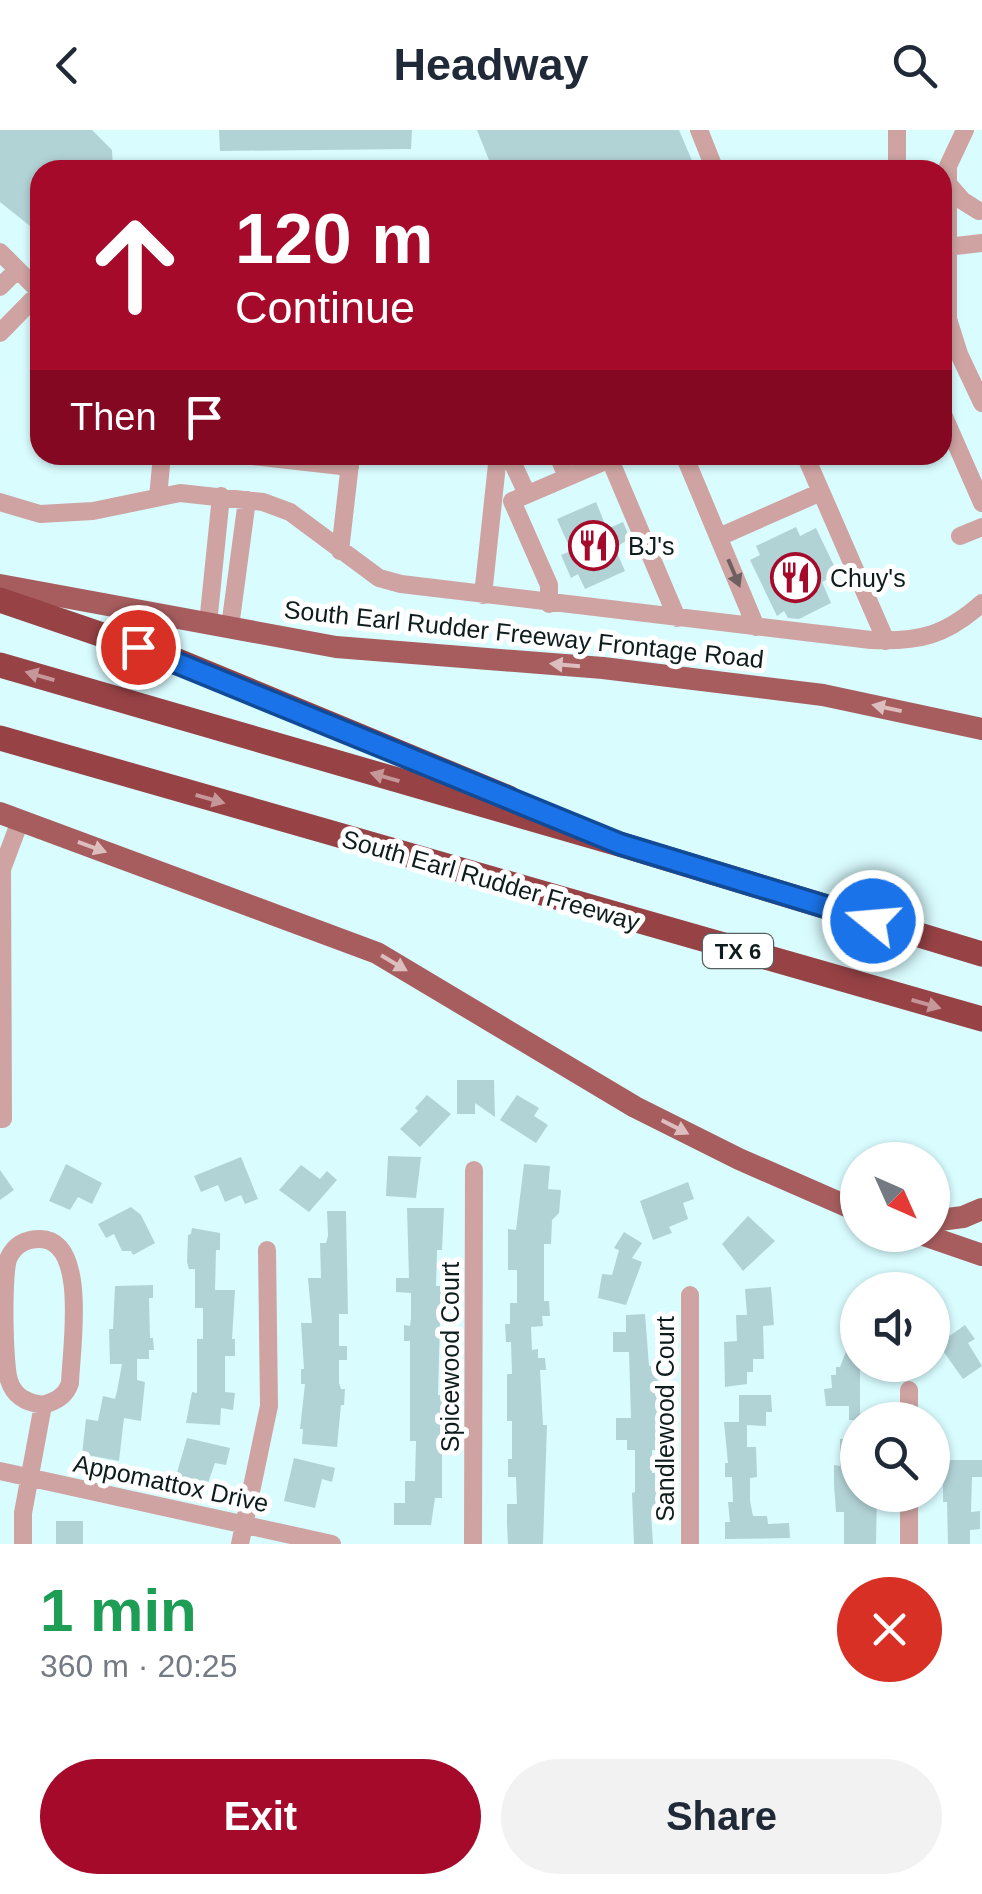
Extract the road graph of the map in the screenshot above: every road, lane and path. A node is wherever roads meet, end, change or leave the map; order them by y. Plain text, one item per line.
1 (700, 130) edge
2 (897, 130) edge
3 (965, 130) edge
4 (712, 160) edge
5 (897, 160) edge
6 (951, 160) edge
7 (952, 189) edge
8 (981, 211) edge
9 (952, 213) edge
10 (982, 243) edge
11 (952, 246) edge
12 (0, 252) edge
13 (17, 270) junction
14 (30, 282) edge
15 (0, 287) edge
16 (30, 302) edge
17 (952, 332) edge
18 (0, 333) edge
19 (982, 403) edge
20 (952, 435) edge
21 (161, 465) edge
22 (350, 465) edge
23 (497, 465) edge
24 (511, 465) edge
25 (562, 465) edge
26 (592, 465) edge
27 (612, 465) edge
28 (688, 465) edge
29 (809, 465) edge
30 (567, 477) junction
31 (821, 492) junction
32 (221, 496) junction
33 (158, 497) junction
34 (519, 498) junction
35 (247, 500) junction
36 (0, 502) edge
37 (982, 503) edge
38 (492, 504) junction
39 (982, 527) edge
40 (960, 536) dead end
41 (718, 537) junction
42 (340, 550) junction
43 (0, 585) edge
44 (483, 595) junction
45 (0, 600) edge
46 (982, 603) edge
47 (550, 604) junction
48 (677, 618) junction
49 (218, 626) junction
50 (756, 627) junction
51 (886, 641) junction
52 (0, 664) edge
53 (959, 723) junction
54 (982, 729) edge
55 (0, 738) edge
56 (0, 746) edge
57 (982, 746) edge
58 (49, 752) junction
59 (10, 817) edge
60 (620, 844) junction
61 (1, 912) edge
62 (982, 954) edge
63 (982, 1020) edge
64 (0, 1119) edge
65 (474, 1170) dead end
66 (840, 1204) edge
67 (982, 1209) edge
68 (950, 1218) edge
69 (950, 1244) edge
70 (268, 1250) dead end
71 (982, 1255) edge
72 (690, 1295) dead end
73 (909, 1390) dead end
74 (909, 1402) edge
75 (43, 1405) junction
76 (0, 1471) edge
77 (28, 1477) junction
78 (909, 1512) edge
79 (243, 1524) junction
80 (23, 1544) edge
81 (240, 1544) edge
82 (332, 1544) edge
83 (474, 1544) edge
84 (690, 1544) edge
85 (910, 1544) edge

1 - 4 street
2 - 5 street
3 - 6 street
7 - 8 street
8 - 9 street
10 - 11 street
12 - 13 street
13 - 14 street
13 - 15 street
16 - 18 street
17 - 19 street
20 - 37 street
21 - 33 street
22 - 42 street
23 - 38 street
24 - 34 street
25 - 30 street
26 - 30 street
27 - 48 street
28 - 41 street
29 - 31 street
30 - 34 street
31 - 41 street
31 - 51 street
32 - 33 street
32 - 35 street
32 - 49 street
33 - 36 street
34 - 38 street
34 - 47 street
35 - 42 street
35 - 49 street
38 - 44 street
39 - 40 street
41 -> 50 street
42 - 44 street
43 - 49 main road, South Earl Rudder Freeway Frontage Road
44 - 47 street
45 - 60 highway
46 - 51 street
47 - 48 street
48 - 50 street
53 -> 49 main road, South Earl Rudder Freeway Frontage Road
50 - 51 street
60 -> 52 highway
53 - 54 main road, South Earl Rudder Freeway Frontage Road
53 - 57 main road
55 - 58 highway, South Earl Rudder Freeway / TX 6
56 - 58 highway
58 -> 63 highway, South Earl Rudder Freeway / TX 6
59 - 61 street
59 -> 66 main road
60 - 62 highway
61 - 64 street
65 - 83 street, Spicewood Court
67 - 68 main road
69 - 71 main road
70 - 79 street
72 - 84 street, Sandlewood Court
73 - 74 street
75 - 75 street
75 - 77 street
76 - 77 street, Appomattox Drive
77 - 79 street, Appomattox Drive
77 - 80 street
78 - 85 street
79 - 81 street
79 - 82 street, Appomattox Drive

